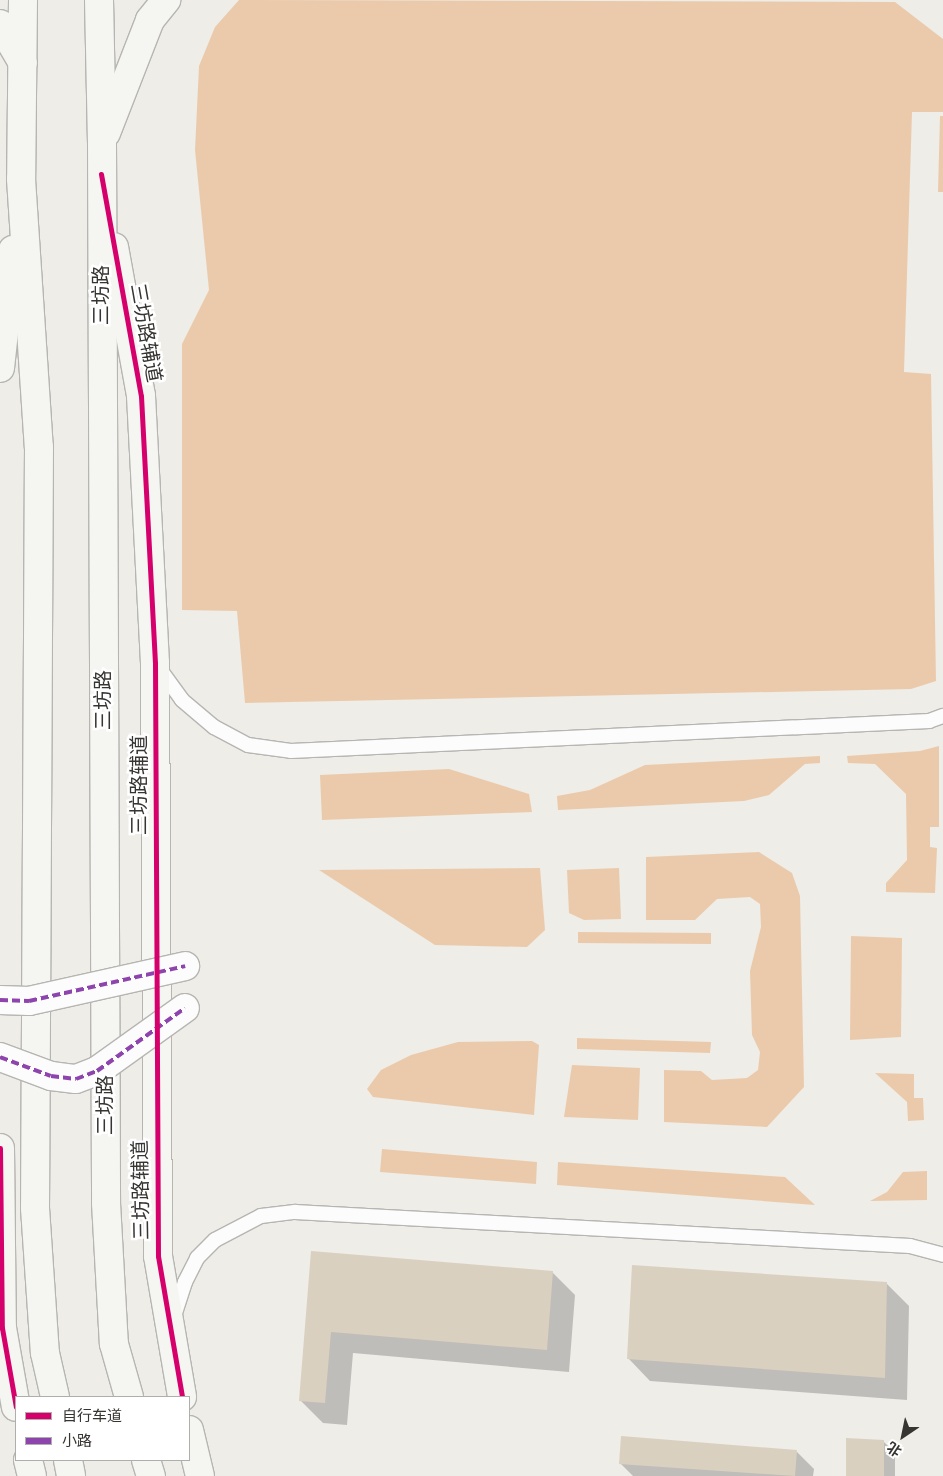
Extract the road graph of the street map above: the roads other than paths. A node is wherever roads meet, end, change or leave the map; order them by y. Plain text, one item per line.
1 (23, 0) edge
2 (99, 0) edge
3 (166, 0) edge
4 (0, 24) edge
5 (23, 63) junction
6 (102, 143) junction
7 (101, 174) junction
8 (21, 178) junction
9 (0, 368) edge
10 (155, 663) junction
11 (943, 716) edge
12 (185, 966) dead end
13 (0, 1000) edge
14 (185, 1008) dead end
15 (0, 1057) edge
16 (0, 1148) edge
17 (943, 1255) edge
18 (1, 1264) edge
19 (170, 1329) junction
20 (55, 1396) edge
21 (128, 1396) edge
22 (182, 1396) edge
23 (15, 1401) edge
24 (190, 1434) edge
25 (28, 1461) edge
26 (68, 1461) edge
27 (146, 1461) edge
28 (32, 1476) edge
29 (71, 1476) edge
30 (151, 1476) edge
31 (200, 1476) edge

1 - 5 main road
2 - 6 main road, 三坊路
3 - 6 main road
4 - 5 main road
5 - 8 main road
6 - 7 main road, 三坊路
7 - 10 main road, 三坊路辅道
7 - 21 main road, 三坊路
8 - 9 main road
8 - 20 main road
10 - 11 lane
10 - 19 main road, 三坊路辅道
12 - 13 street, bridge
14 - 15 street, bridge
16 - 18 main road
17 - 19 lane
18 - 23 main road
19 - 22 main road, 三坊路辅道
24 - 31 main road
25 - 28 main road
26 - 29 main road
27 - 30 main road

